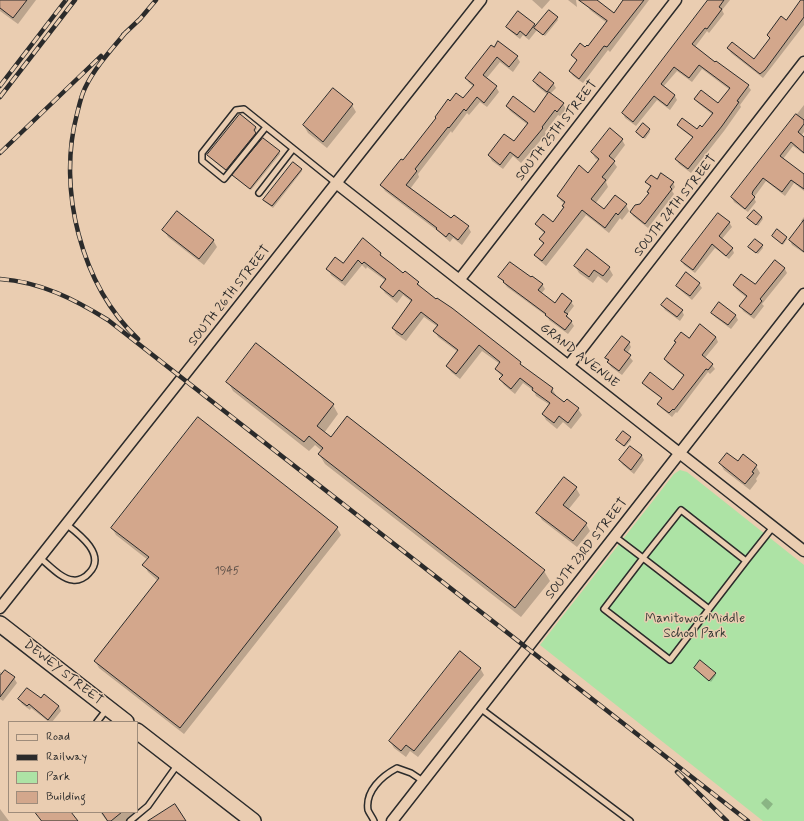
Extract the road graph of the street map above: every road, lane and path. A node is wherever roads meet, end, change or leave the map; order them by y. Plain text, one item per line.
1 (481, 0) edge
2 (676, 0) edge
3 (804, 62) edge
4 (266, 127) junction
5 (294, 149) junction
6 (336, 183) junction
7 (259, 193) dead end
8 (460, 279) junction
9 (804, 294) edge
10 (570, 365) junction
11 (680, 453) junction
12 (66, 524) junction
13 (773, 527) junction
14 (614, 536) junction
15 (804, 551) edge
16 (40, 558) junction
17 (643, 558) junction
18 (746, 561) junction
19 (0, 608) edge
20 (709, 610) junction
21 (0, 624) edge
22 (108, 708) junction
23 (480, 708) junction
24 (98, 721) edge
25 (125, 721) edge
26 (138, 732) edge
27 (179, 763) junction
28 (423, 781) junction
29 (130, 821) edge
30 (253, 821) edge
31 (374, 821) edge
32 (392, 821) edge
33 (630, 821) edge

1 - 6 street, SOUTH 26TH STREET
2 - 8 street, SOUTH 25TH STREET
3 - 10 street, SOUTH 24TH STREET
4 - 4 lane
4 - 5 lane
5 - 6 lane
5 - 7 lane
6 - 8 street, GRAND AVENUE
6 - 12 street, SOUTH 26TH STREET
8 - 10 street, GRAND AVENUE
9 - 11 street, SOUTH 23RD STREET
10 - 11 street, GRAND AVENUE
11 - 13 street, GRAND AVENUE
11 - 14 street, SOUTH 23RD STREET
12 - 16 street, SOUTH 26TH STREET
12 - 16 lane
13 - 15 street, GRAND AVENUE
13 - 18 lane
14 - 17 lane
14 - 23 street, SOUTH 23RD STREET
16 - 19 street, SOUTH 26TH STREET
17 - 18 lane
17 - 20 lane
17 - 20 lane
18 - 20 lane
21 - 22 street, DEWEY STREET
22 - 24 lane
22 - 25 street, DEWEY STREET
23 - 28 street, SOUTH 23RD STREET
23 - 33 lane
26 - 27 street
27 - 29 lane
27 - 30 street
28 - 31 lane
28 - 32 street, SOUTH 23RD STREET

